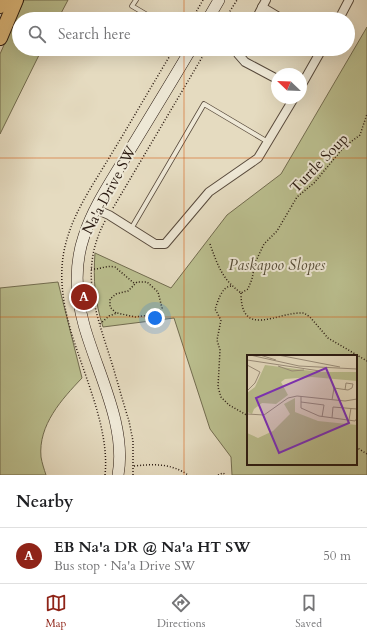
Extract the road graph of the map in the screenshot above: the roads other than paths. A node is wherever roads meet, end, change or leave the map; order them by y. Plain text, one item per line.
1 (2, 0) edge
2 (16, 0) edge
3 (136, 0) edge
4 (219, 0) edge
5 (349, 0) edge
6 (264, 4) edge
7 (0, 6) edge
8 (142, 12) edge
9 (212, 12) edge
10 (274, 12) edge
11 (343, 12) edge
12 (0, 38) edge
13 (187, 56) edge
14 (240, 56) edge
15 (318, 56) edge
16 (307, 75) edge
17 (271, 76) edge
18 (290, 104) edge
19 (268, 142) junction
20 (95, 209) junction
21 (131, 229) junction
22 (118, 475) edge

1 - 7 highway
2 - 12 highway
3 - 8 lane
4 - 9 street
5 - 11 street
6 - 10 street
13 - 20 street, Na'a Drive SW
14 - 17 street
15 - 16 street
18 - 19 street
19 - 21 street
19 - 21 lane
20 - 21 street
20 - 22 street, Na'a Drive SW

